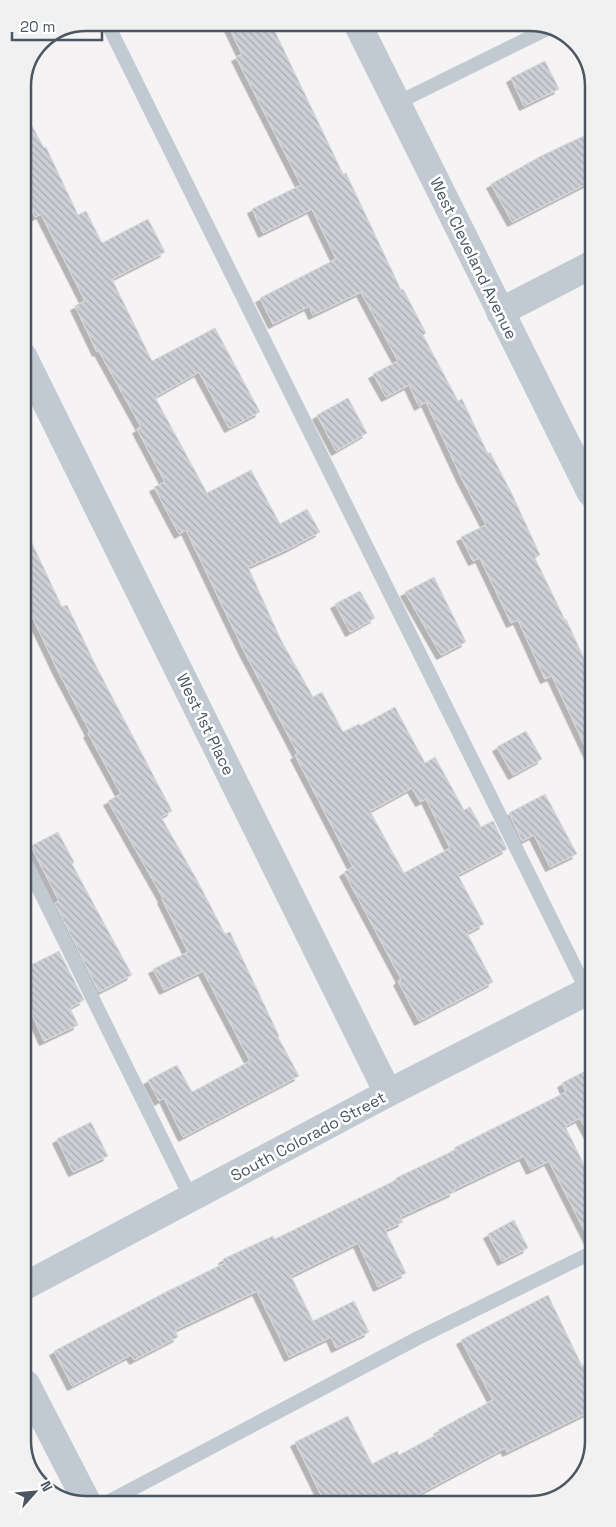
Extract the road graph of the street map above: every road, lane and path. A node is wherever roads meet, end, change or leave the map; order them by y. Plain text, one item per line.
1 (111, 31) edge
2 (361, 31) edge
3 (540, 32) edge
4 (397, 102) junction
5 (585, 268) edge
6 (500, 312) junction
7 (31, 372) edge
8 (585, 481) edge
9 (31, 873) edge
10 (585, 980) edge
11 (585, 993) edge
12 (388, 1093) junction
13 (191, 1198) junction
14 (585, 1256) edge
15 (31, 1283) edge
16 (31, 1394) edge
17 (84, 1496) edge
18 (119, 1496) edge

1 - 10 lane
2 - 4 street, West Cleveland Avenue
3 - 4 lane
4 - 6 street, West Cleveland Avenue
5 - 6 street
6 - 8 street, West Cleveland Avenue
7 - 12 street, West 1st Place
9 - 13 lane
11 - 12 street, South Colorado Street
12 - 13 street, South Colorado Street
13 - 15 street, South Colorado Street
14 - 18 lane
16 - 17 street

